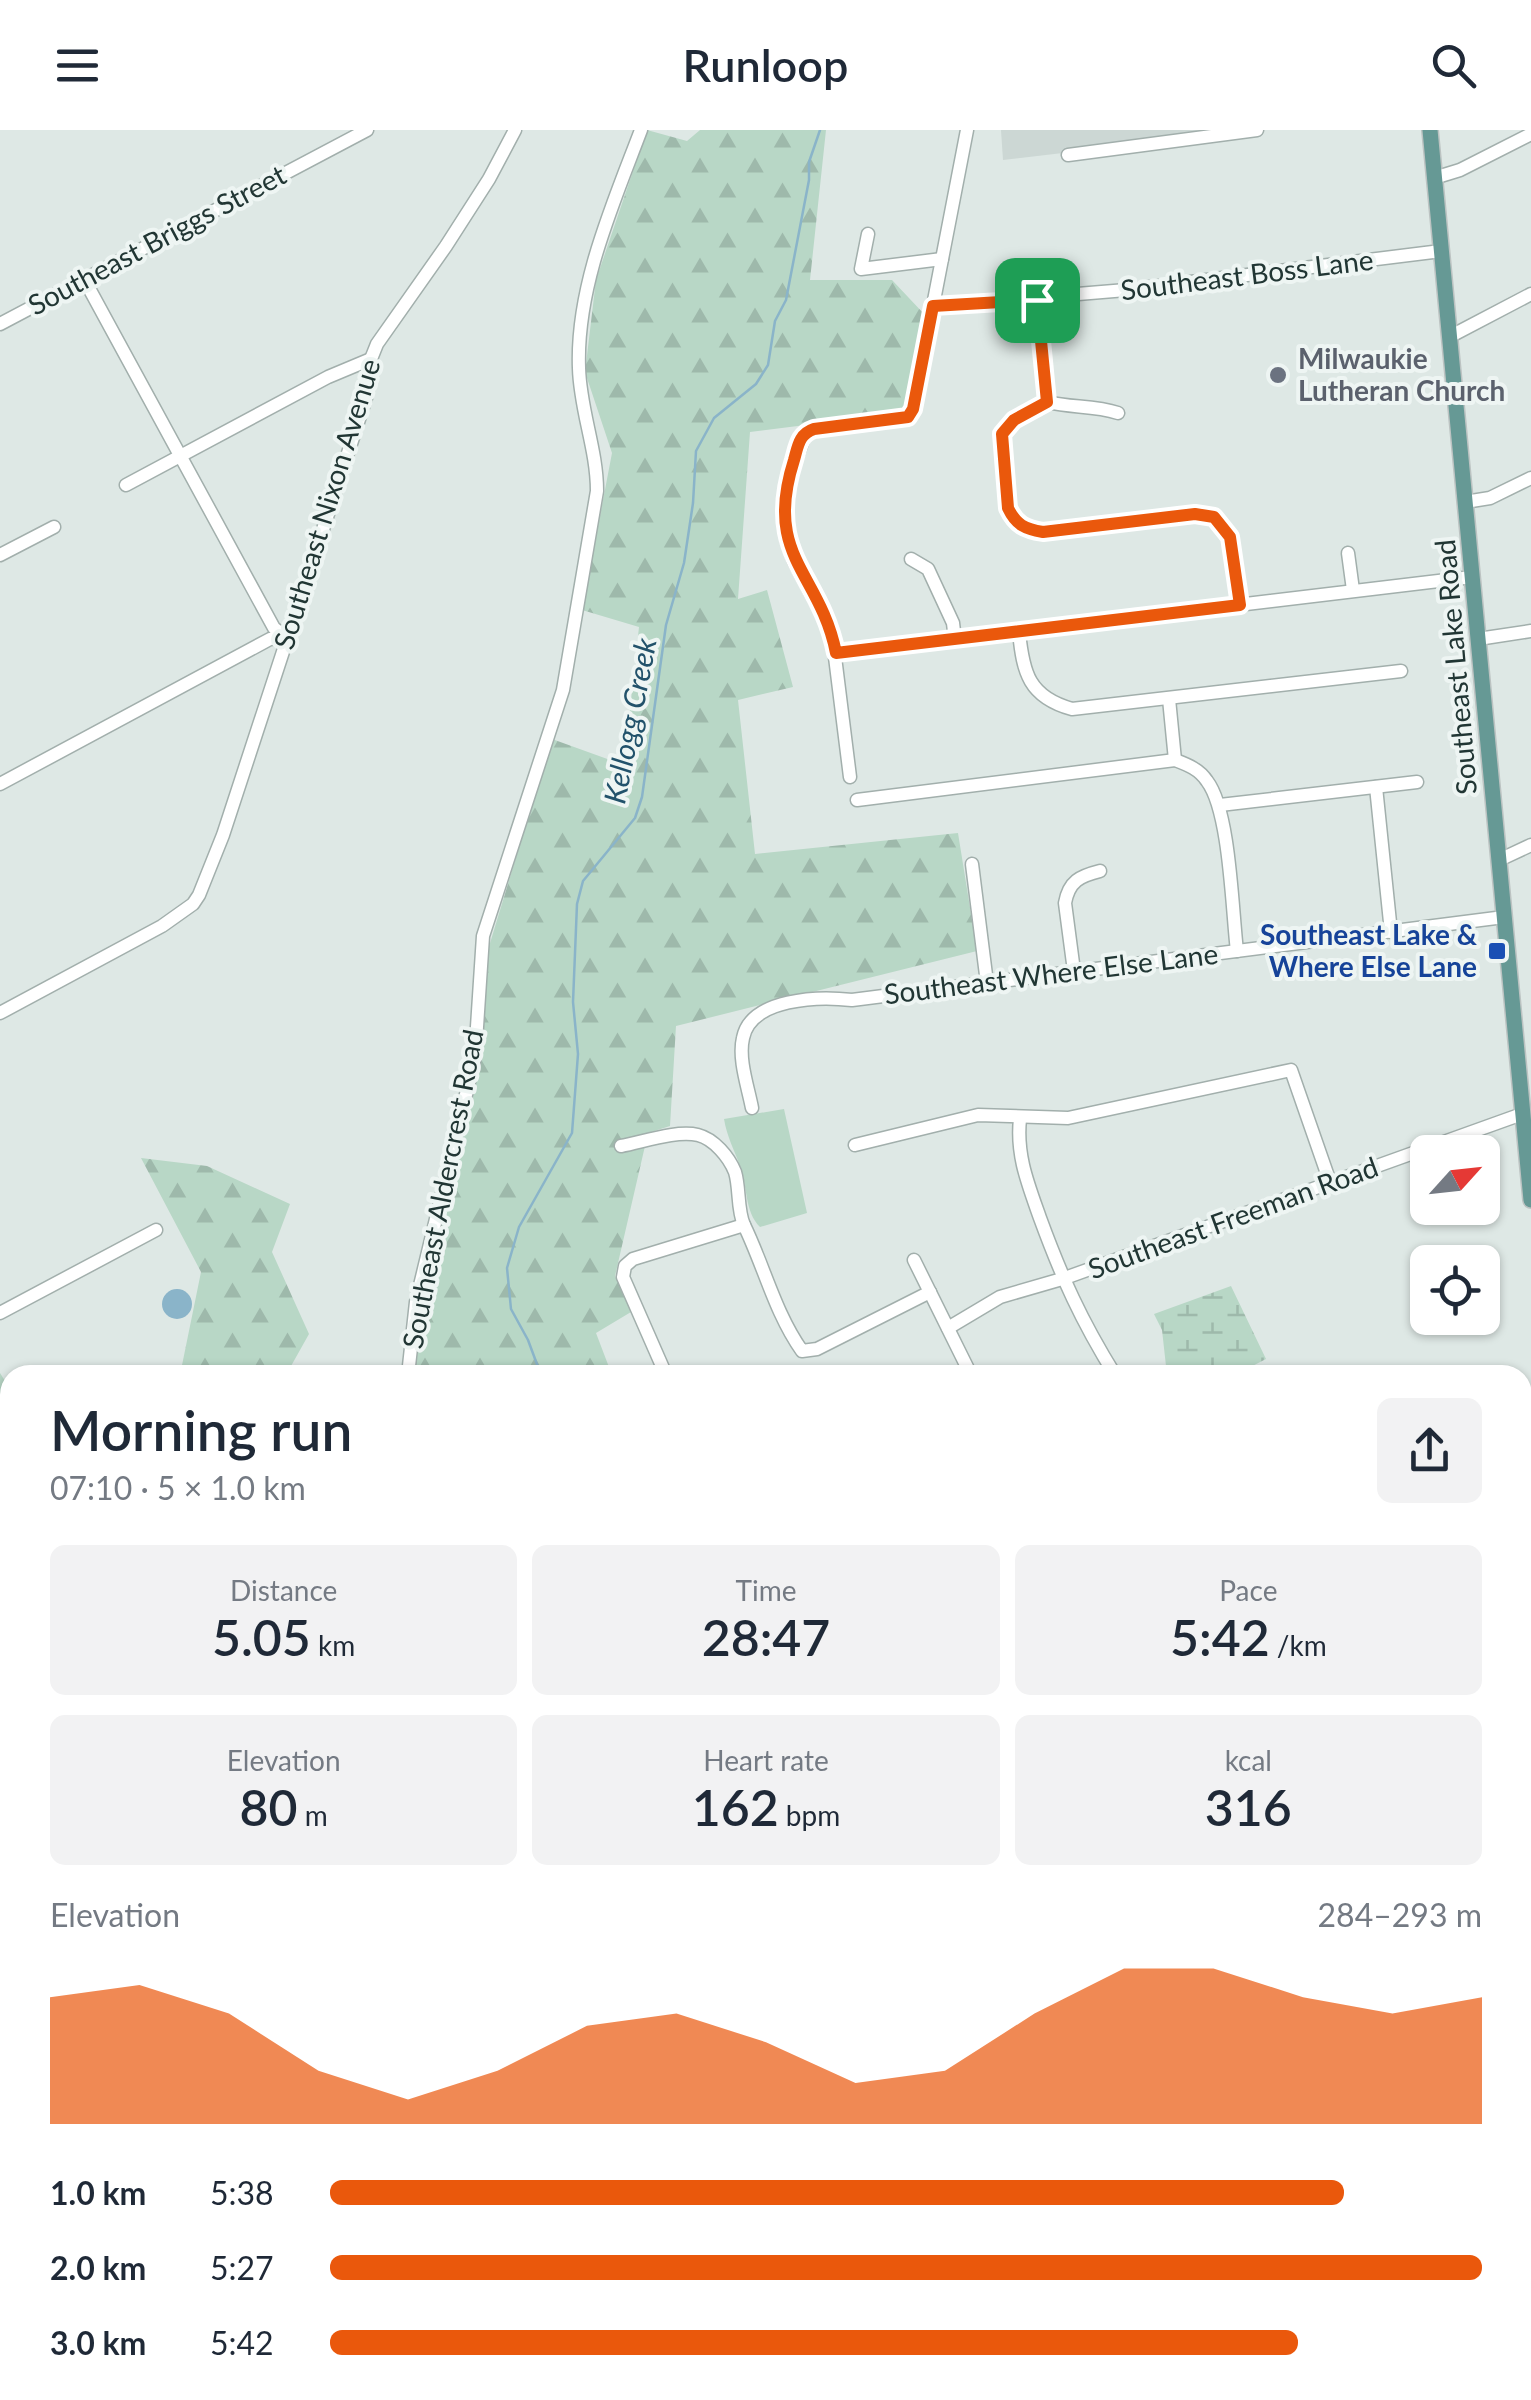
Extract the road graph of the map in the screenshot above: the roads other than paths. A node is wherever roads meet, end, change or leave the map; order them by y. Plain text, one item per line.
1 (367, 130) edge
2 (515, 130) edge
3 (641, 130) edge
4 (967, 130) edge
5 (1257, 130) edge
6 (1430, 130) edge
7 (1531, 134) edge
8 (1068, 155) dead end
9 (1434, 178) junction
10 (868, 234) dead end
11 (1441, 250) junction
12 (942, 259) junction
13 (84, 279) junction
14 (1531, 294) edge
15 (1037, 300) junction
16 (933, 306) junction
17 (0, 324) edge
18 (1450, 338) junction
19 (370, 359) junction
20 (1047, 402) junction
21 (1118, 414) dead end
22 (179, 457) junction
23 (1531, 478) edge
24 (126, 485) dead end
25 (1465, 502) junction
26 (54, 527) dead end
27 (1348, 552) dead end
28 (0, 555) edge
29 (911, 559) dead end
30 (1472, 577) junction
31 (1353, 590) junction
32 (1240, 605) junction
33 (1531, 631) edge
34 (1019, 632) junction
35 (286, 637) junction
36 (1478, 639) junction
37 (956, 640) junction
38 (836, 653) junction
39 (1400, 671) dead end
40 (1168, 698) junction
41 (1175, 760) junction
42 (850, 777) dead end
43 (1417, 782) dead end
44 (0, 784) edge
45 (1376, 786) junction
46 (857, 800) dead end
47 (1220, 805) junction
48 (1531, 845) edge
49 (1499, 860) junction
50 (972, 864) dead end
51 (1100, 871) dead end
52 (1504, 917) junction
53 (1390, 932) junction
54 (1237, 950) junction
55 (1074, 971) junction
56 (987, 983) junction
57 (0, 1012) edge
58 (1523, 1041) edge
59 (752, 1108) dead end
60 (1522, 1114) junction
61 (1020, 1119) junction
62 (855, 1145) dead end
63 (622, 1146) dead end
64 (1330, 1182) junction
65 (1531, 1200) edge
66 (744, 1225) junction
67 (156, 1230) dead end
68 (914, 1260) dead end
69 (1062, 1279) junction
70 (930, 1292) junction
71 (0, 1313) edge
72 (948, 1328) junction
73 (409, 1365) edge
74 (662, 1365) edge
75 (966, 1365) edge
76 (1108, 1365) edge

1 - 13 street, Southeast Briggs Street
2 - 19 street, Southeast Nixon Avenue
3 - 73 street, Southeast Aldercrest Road
4 - 12 street
5 - 8 street
6 - 9 main road, Southeast Lake Road
7 - 9 street
9 - 11 main road, Southeast Lake Road
10 - 12 street
11 - 15 street, Southeast Boss Lane
11 - 18 main road, Southeast Lake Road
12 - 16 street
13 - 17 street, Southeast Briggs Street
13 - 22 street
14 - 18 street
15 - 16 street, Southeast Boss Lane
15 - 20 street
16 - 38 street
18 - 25 main road, Southeast Lake Road
19 - 22 street
19 - 35 street, Southeast Nixon Avenue
20 - 21 street
20 - 32 street
22 - 24 street
22 - 35 street
23 - 25 street
25 - 30 main road, Southeast Lake Road
26 - 28 street
27 - 31 street
29 - 37 street
30 - 31 street
30 - 36 main road, Southeast Lake Road
31 - 32 street
32 - 34 street
33 - 36 street
34 - 37 street
34 - 40 street
35 - 44 street
35 - 57 street, Southeast Nixon Avenue
36 - 49 main road, Southeast Lake Road
37 - 38 street
38 - 42 street
39 - 40 street
40 - 41 street
41 - 46 street
41 - 47 street
43 - 45 street
45 - 47 street
45 - 53 street
47 - 54 street
48 - 49 street
49 - 52 main road, Southeast Lake Road
50 - 56 street
51 - 55 street
52 - 53 street, Southeast Where Else Lane
52 - 58 main road, Southeast Lake Road
53 - 54 street, Southeast Where Else Lane
54 - 55 street, Southeast Where Else Lane
55 - 56 street, Southeast Where Else Lane
56 - 59 street, Southeast Where Else Lane
58 - 60 main road, Southeast Lake Road
60 - 64 street, Southeast Freeman Road
60 - 65 main road, Southeast Lake Road
61 - 62 street
61 - 64 street
61 - 69 street
63 - 66 street
64 - 69 street, Southeast Freeman Road
66 - 70 street
66 - 74 street
67 - 71 street
68 - 70 street
69 - 72 street, Southeast Freeman Road
69 - 76 street
70 - 72 street
72 - 75 street

